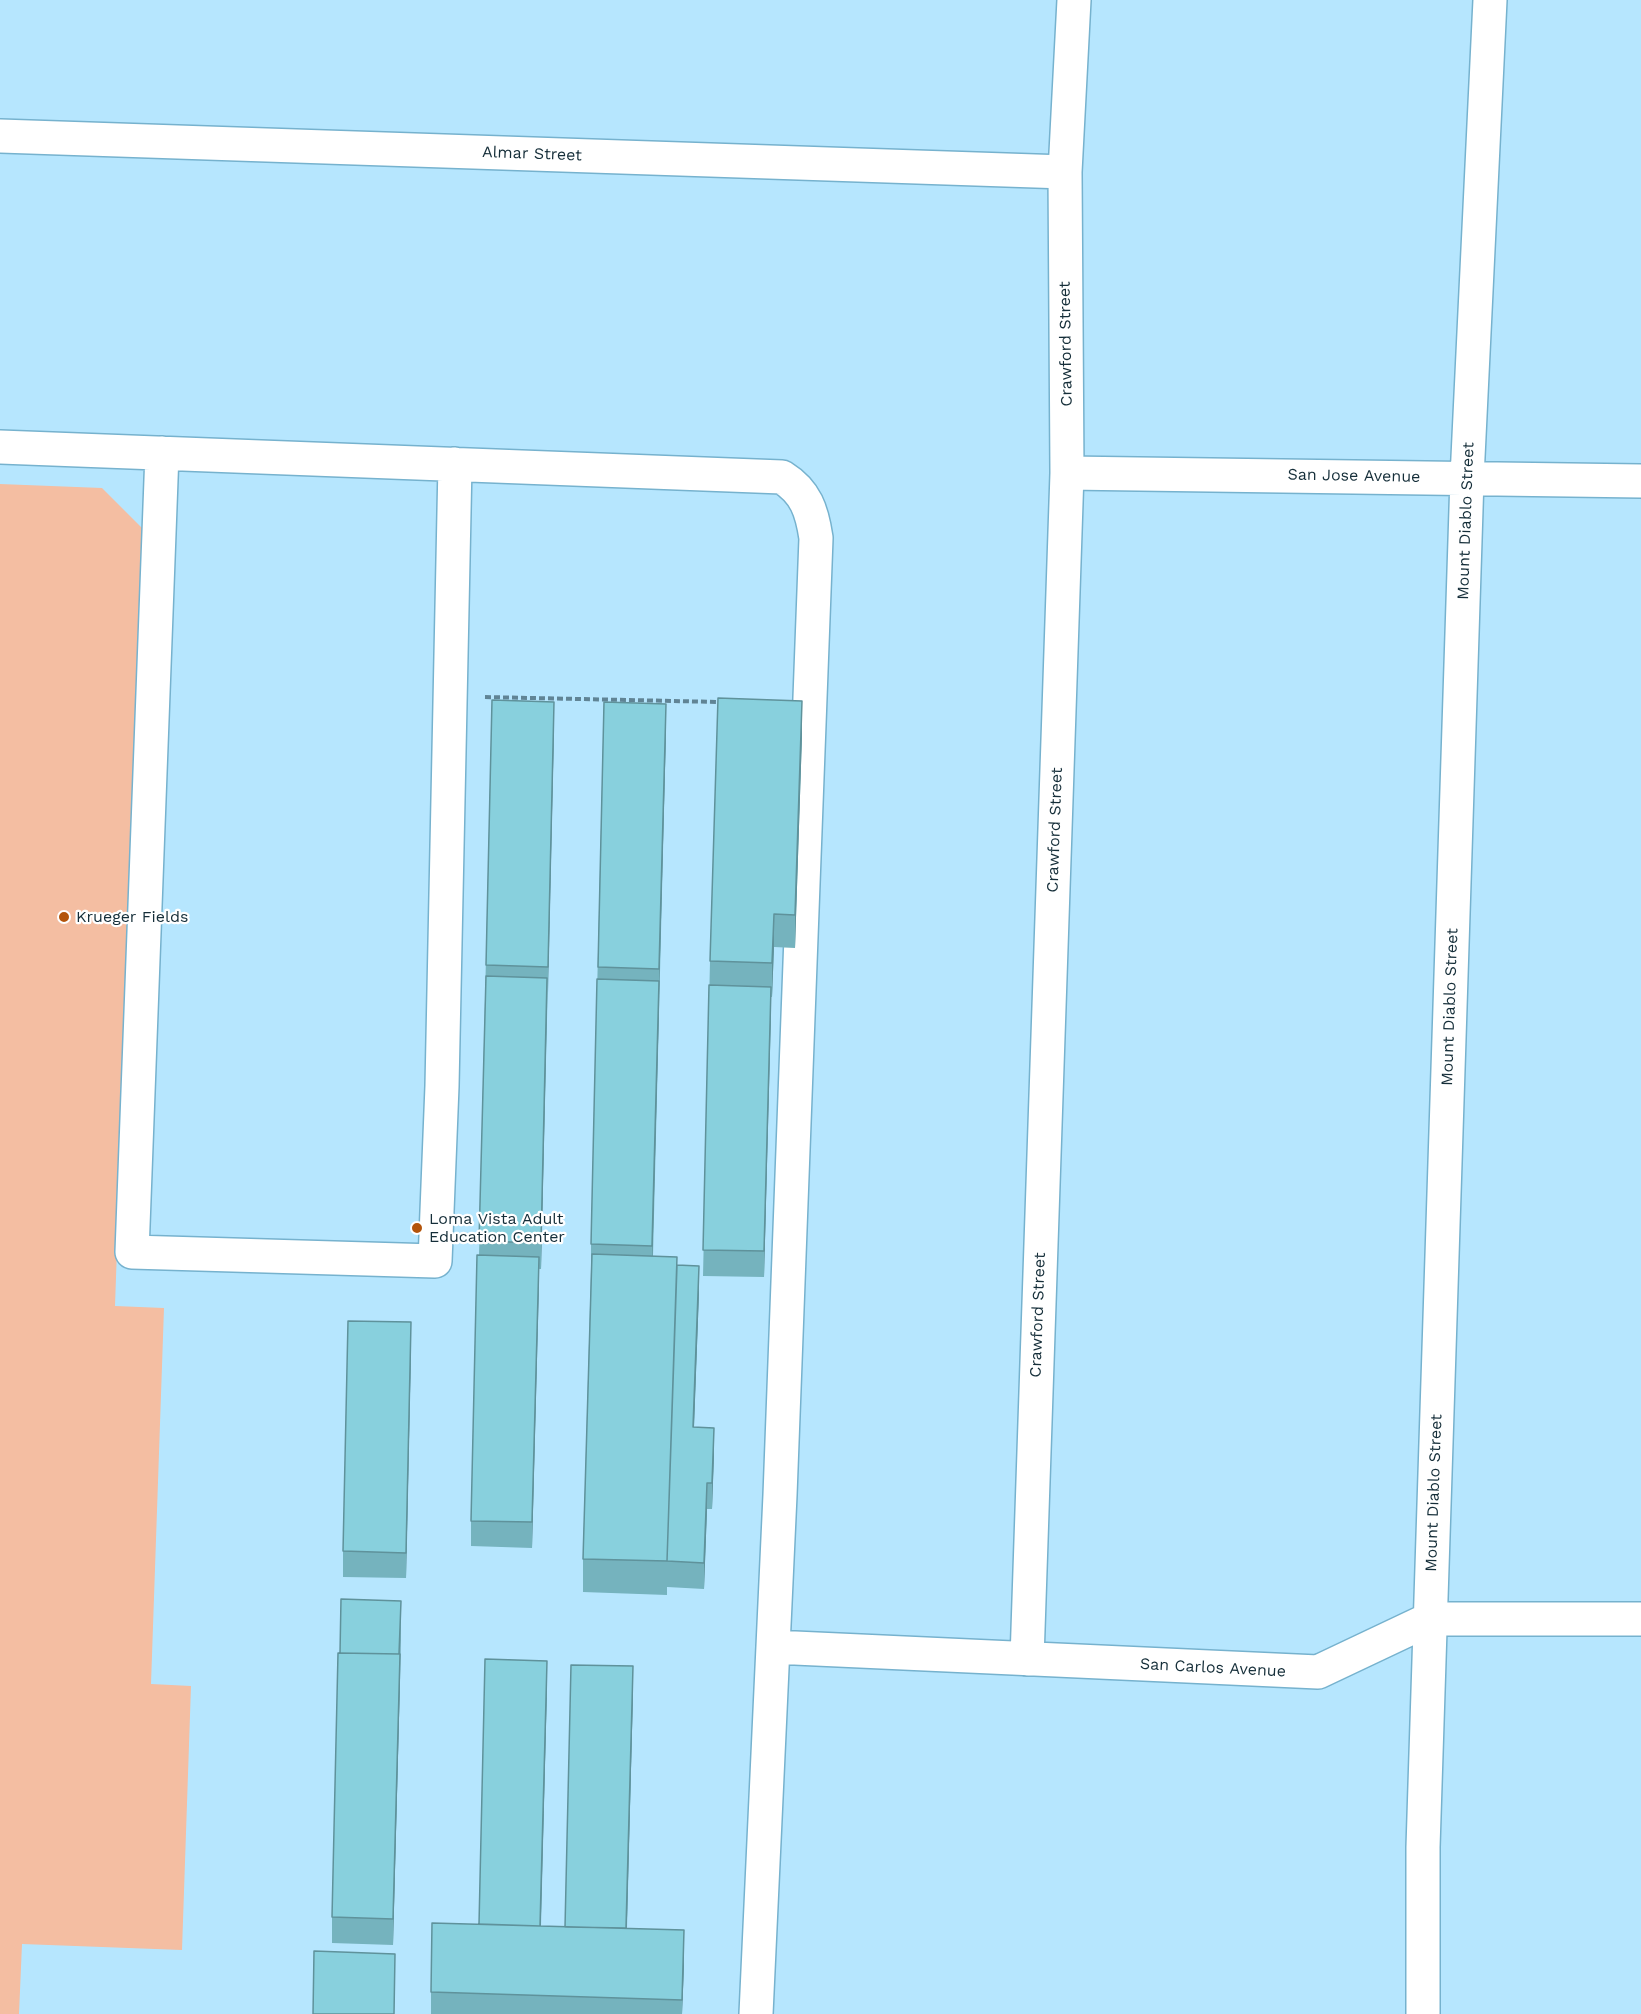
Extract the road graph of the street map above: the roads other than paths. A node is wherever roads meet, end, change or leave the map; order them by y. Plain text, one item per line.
1 (1074, 0) edge
2 (1490, 0) edge
3 (0, 136) edge
4 (1065, 172) junction
5 (0, 447) edge
6 (162, 453) junction
7 (455, 464) junction
8 (1068, 473) junction
9 (1467, 478) junction
10 (1641, 481) edge
11 (1430, 1619) junction
12 (1641, 1619) edge
13 (773, 1647) junction
14 (1026, 1659) junction
15 (756, 2014) edge
16 (1423, 2014) edge

1 - 4 street, Crawford Street
2 - 9 street, Mount Diablo Street
3 - 4 street, Almar Street
4 - 8 street, Crawford Street
5 - 6 street
6 - 7 street
6 - 7 street
7 - 13 street
8 - 9 street, San Jose Avenue
8 - 14 street, Crawford Street
9 - 10 street, San Jose Avenue
9 - 11 street, Mount Diablo Street
11 - 12 street, San Carlos Avenue
11 - 14 street, San Carlos Avenue
11 - 16 street, Mount Diablo Street
13 - 14 street, San Carlos Avenue
13 - 15 street

